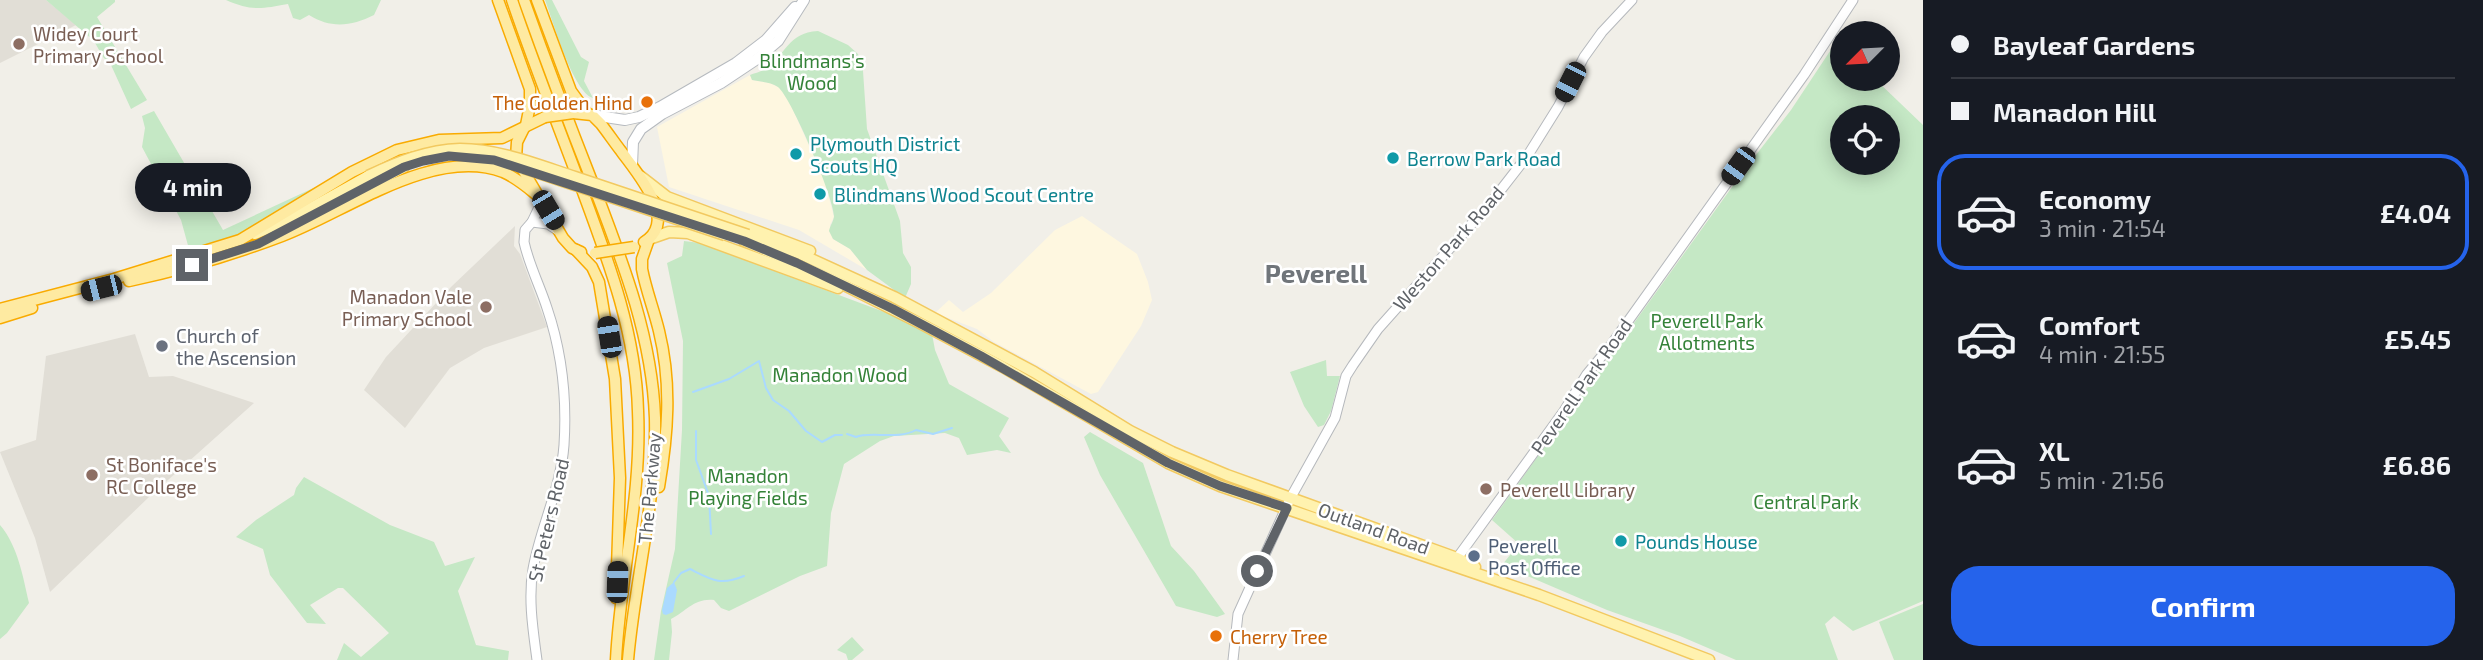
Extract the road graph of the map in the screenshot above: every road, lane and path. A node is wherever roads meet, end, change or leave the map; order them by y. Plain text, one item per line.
1 (498, 0) edge
2 (512, 0) edge
3 (524, 0) edge
4 (537, 0) edge
5 (802, 0) edge
6 (1632, 0) edge
7 (1853, 0) edge
8 (590, 114) junction
9 (526, 125) junction
10 (635, 170) junction
11 (578, 182) junction
12 (540, 199) junction
13 (532, 222) junction
14 (558, 231) junction
15 (649, 239) junction
16 (240, 240) junction
17 (258, 244) junction
18 (576, 250) junction
19 (79, 291) junction
20 (893, 303) junction
21 (0, 309) edge
22 (0, 318) edge
23 (1289, 503) junction
24 (644, 546) junction
25 (1454, 562) junction
26 (537, 660) edge
27 (615, 660) edge
28 (628, 660) edge
29 (1234, 660) edge
30 (1709, 660) edge

1 - 9 highway
2 - 27 highway, The Parkway
3 - 24 highway, The Parkway
4 - 8 highway
5 - 8 main road
5 - 10 main road
6 - 23 street, Weston Park Road
7 - 25 street, Peverell Park Road
8 - 9 highway, bridge
8 - 10 highway
9 - 12 highway
9 - 16 highway
10 - 15 highway
10 - 20 main road
11 - 16 main road, bridge
11 - 17 main road, bridge
11 - 20 main road, Outland Road, bridge
12 - 13 street, St Peters Road
12 - 14 highway
12 - 17 highway
13 - 14 street
13 - 26 street, St Peters Road
14 - 18 highway
15 - 18 highway, bridge
15 - 20 main road
15 - 24 highway
16 - 19 highway
17 - 19 highway
18 - 27 highway
19 - 21 highway
19 - 22 highway
20 - 23 main road, Outland Road
23 - 25 main road, Outland Road
23 - 29 street, Weston Park Road
24 - 28 highway, The Parkway
25 - 30 main road, Outland Road

